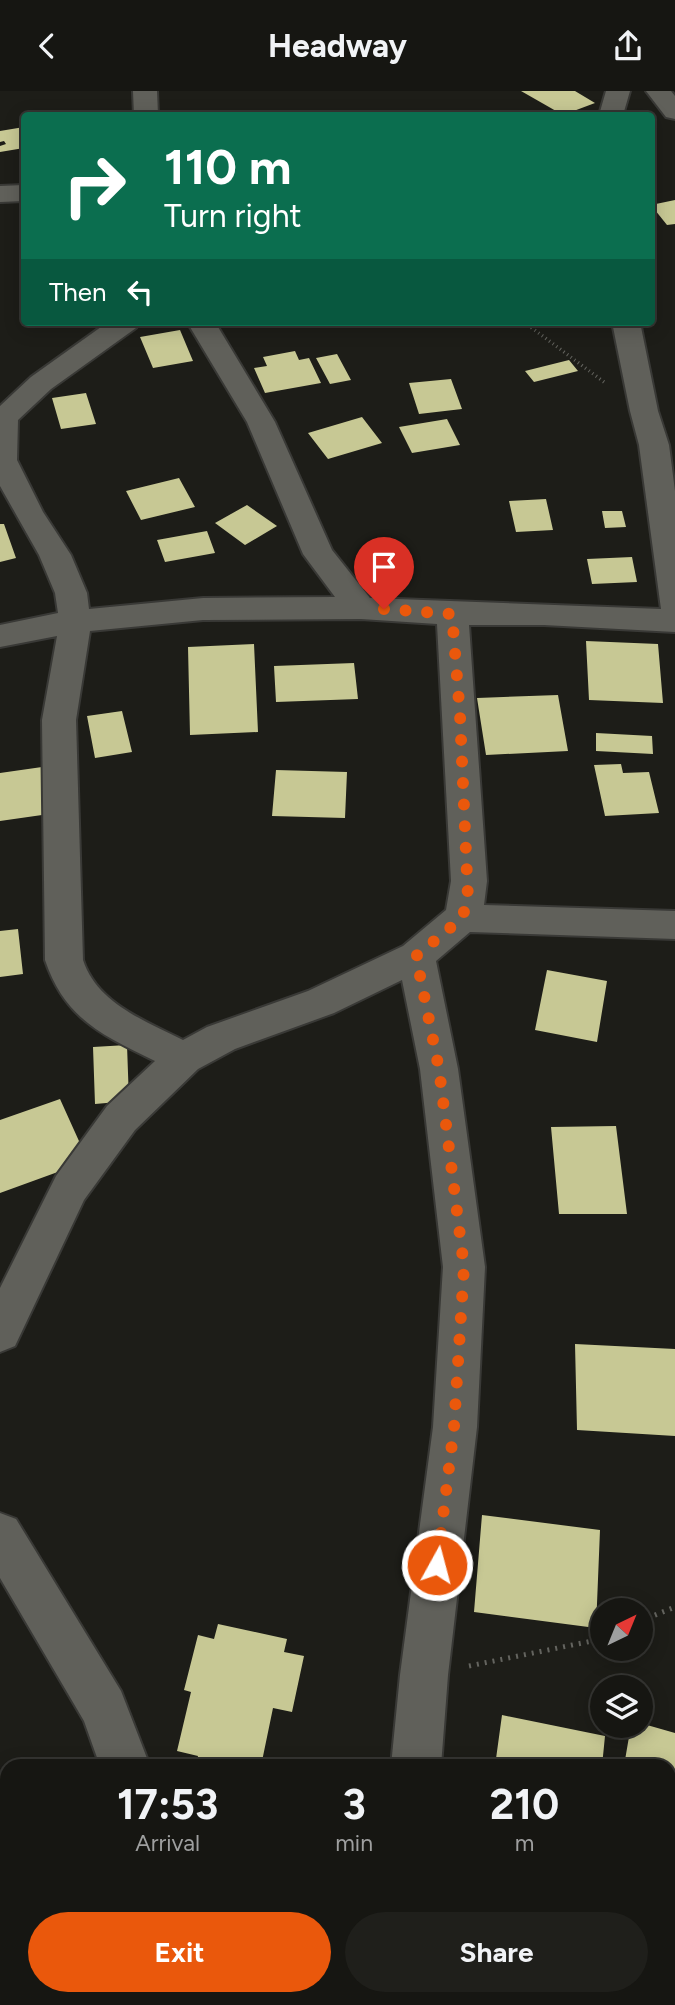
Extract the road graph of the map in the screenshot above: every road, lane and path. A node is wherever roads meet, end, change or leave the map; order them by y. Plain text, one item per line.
1 (145, 91) edge
2 (618, 91) edge
3 (658, 91) edge
4 (146, 112) edge
5 (612, 112) edge
6 (675, 112) edge
7 (21, 193) edge
8 (0, 194) edge
9 (120, 326) edge
10 (203, 326) edge
11 (529, 326) edge
12 (627, 326) edge
13 (644, 411) junction
14 (675, 606) edge
15 (361, 608) junction
16 (452, 614) junction
17 (75, 621) junction
18 (675, 621) edge
19 (0, 636) edge
20 (462, 918) junction
21 (675, 925) edge
22 (416, 956) junction
23 (184, 1058) junction
24 (0, 1332) edge
25 (0, 1535) edge
26 (675, 1607) edge
27 (653, 1616) edge
28 (590, 1641) edge
29 (424, 1675) junction
30 (122, 1759) edge
31 (416, 1759) edge

1 - 4 street
2 - 5 street
3 - 6 street
7 - 8 street
9 - 17 street
10 - 15 street
11 - 13 path
12 - 13 street
13 - 14 street
15 - 16 street
15 - 17 street
16 - 18 street
16 - 20 street
17 - 19 street
17 - 23 street
20 - 21 street
20 - 22 street
22 - 23 street
22 - 29 street
23 - 24 street
25 - 30 street
26 - 27 path
28 - 29 path
29 - 31 street

